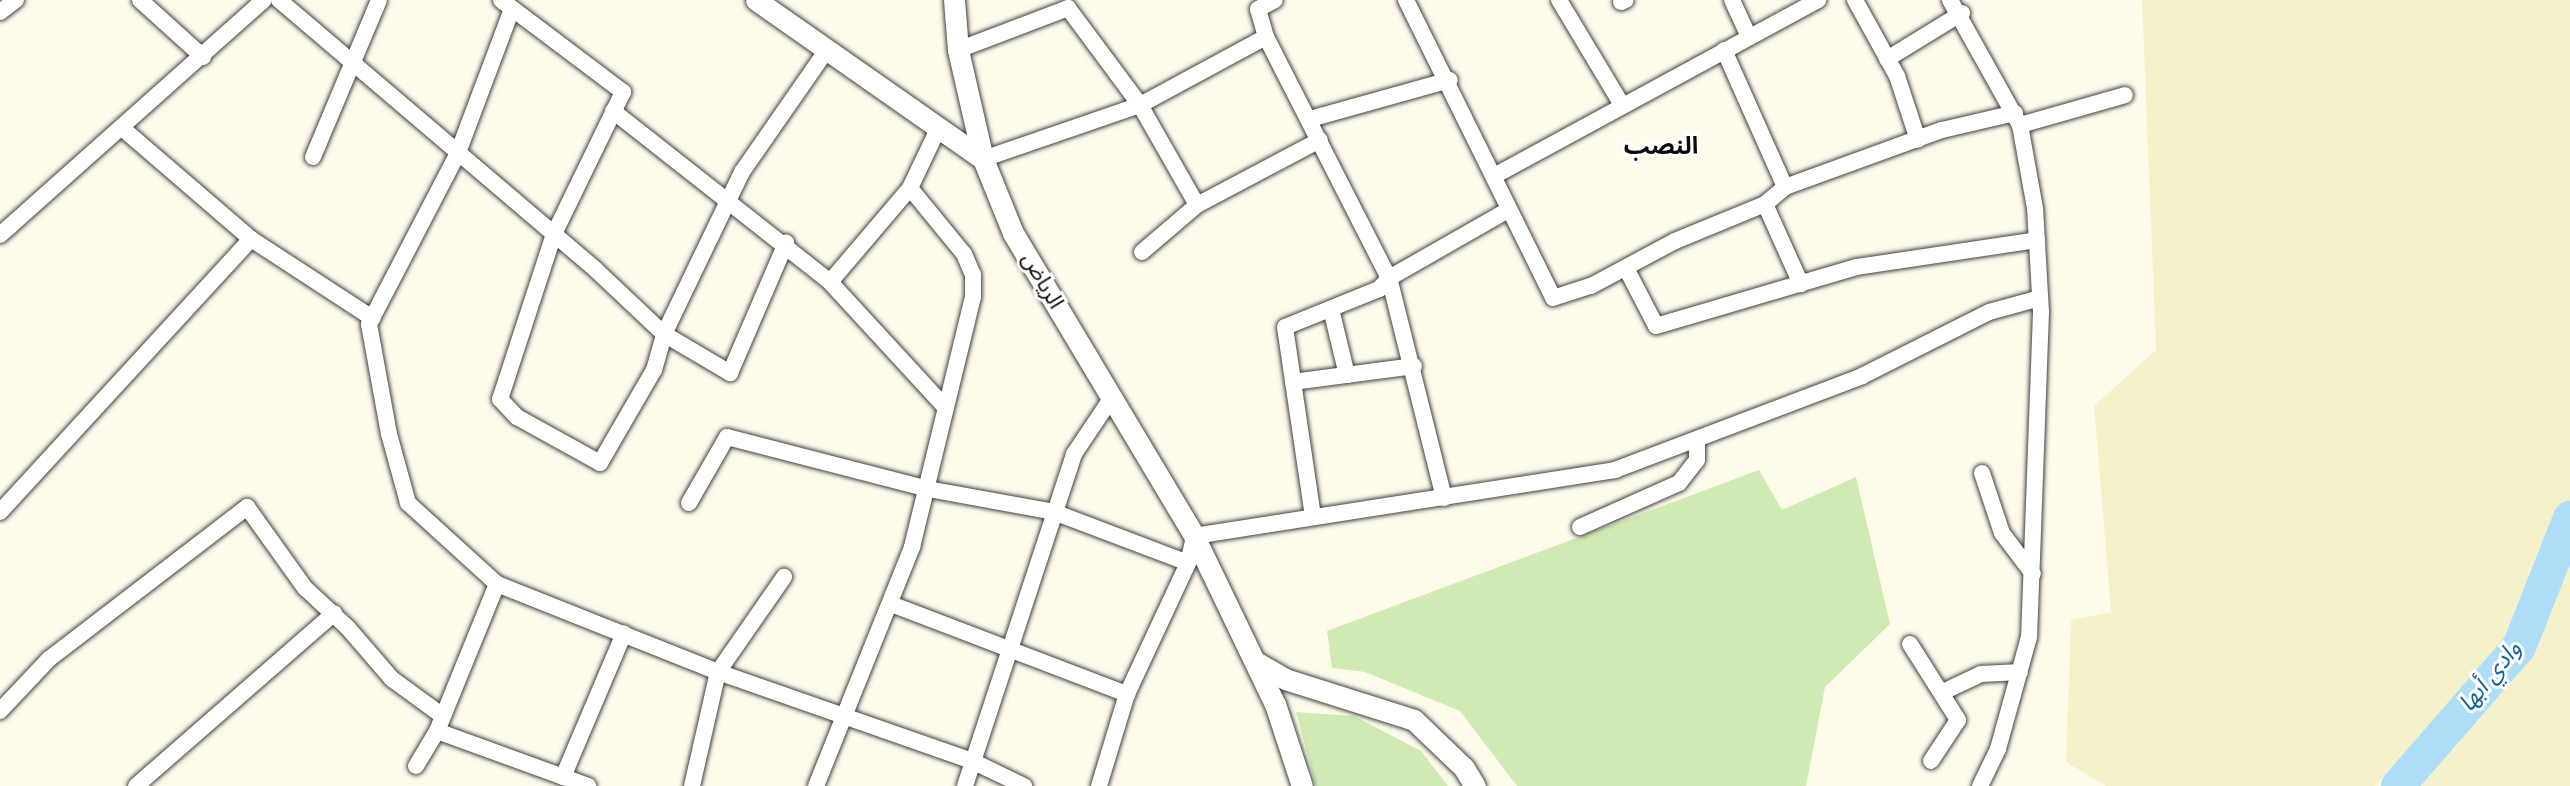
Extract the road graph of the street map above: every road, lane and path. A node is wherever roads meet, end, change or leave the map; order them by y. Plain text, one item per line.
1 (16, 0) edge
2 (140, 0) edge
3 (264, 0) edge
4 (279, 0) edge
5 (379, 0) edge
6 (756, 0) edge
7 (954, 0) edge
8 (1275, 0) edge
9 (1406, 0) edge
10 (1559, 0) edge
11 (1732, 0) edge
12 (1818, 0) edge
13 (1855, 0) edge
14 (1950, 0) edge
15 (506, 4) edge
16 (0, 12) edge
17 (1962, 13) junction
18 (1266, 37) junction
19 (1749, 37) junction
20 (958, 50) junction
21 (1724, 50) junction
22 (826, 51) junction
23 (203, 57) junction
24 (1887, 59) junction
25 (352, 62) junction
26 (1450, 80) junction
27 (2125, 95) dead end
28 (1140, 105) junction
29 (1622, 105) junction
30 (613, 111) junction
31 (1310, 119) junction
32 (2018, 119) junction
33 (939, 127) junction
34 (122, 128) junction
35 (1320, 140) junction
36 (1918, 140) junction
37 (458, 153) junction
38 (313, 158) dead end
39 (983, 159) junction
40 (1494, 176) junction
41 (1785, 187) junction
42 (910, 188) junction
43 (728, 200) junction
44 (1765, 204) junction
45 (1197, 205) junction
46 (1508, 210) junction
47 (554, 234) junction
48 (0, 235) edge
49 (251, 239) junction
50 (2037, 240) junction
51 (786, 243) junction
52 (1142, 252) dead end
53 (1627, 270) junction
54 (1389, 278) junction
55 (830, 282) junction
56 (1801, 284) junction
57 (2040, 298) junction
58 (1331, 309) junction
59 (372, 318) junction
60 (664, 334) junction
61 (1414, 366) junction
62 (1347, 375) junction
63 (1293, 382) junction
64 (1111, 399) junction
65 (946, 408) junction
66 (1697, 442) junction
67 (1982, 473) dead end
68 (928, 489) junction
69 (1444, 498) junction
70 (689, 503) dead end
71 (0, 512) edge
72 (1054, 512) junction
73 (1313, 516) junction
74 (1580, 527) dead end
75 (1194, 536) junction
76 (1188, 563) junction
77 (2033, 574) junction
78 (784, 577) dead end
79 (497, 584) junction
80 (891, 604) junction
81 (334, 613) junction
82 (624, 633) junction
83 (1910, 644) dead end
84 (1010, 652) junction
85 (1256, 662) junction
86 (718, 672) junction
87 (2020, 672) junction
88 (1943, 692) junction
89 (1127, 694) junction
90 (0, 711) edge
91 (440, 714) junction
92 (842, 715) junction
93 (436, 731) junction
94 (972, 761) junction
95 (1931, 761) dead end
96 (416, 766) dead end
97 (563, 777) junction
98 (1300, 779) edge
99 (136, 786) edge
100 (588, 786) edge
101 (692, 786) edge
102 (816, 786) edge
103 (965, 786) edge
104 (1024, 786) edge
105 (1099, 786) edge
106 (1475, 786) edge
107 (1980, 786) edge

1 - 16 street
2 - 23 street
3 - 23 street
4 - 25 street
5 - 25 street
6 - 22 street
7 - 20 street, الرياض
8 - 18 street
9 - 26 street
10 - 29 street
11 - 19 street
12 - 19 street
13 - 24 street
14 - 17 street
15 - 30 street
15 - 37 street
17 - 24 street
17 - 32 street
18 - 28 street
18 - 31 street
19 - 21 street
20 - 28 street
20 - 39 street, الرياض
21 - 29 street
21 - 41 street
22 - 33 street
22 - 43 street
23 - 34 street
24 - 36 street
25 - 37 street
25 - 38 street
26 - 31 street
26 - 40 street
27 - 32 street
28 - 39 street
28 - 45 street
29 - 40 street
30 - 43 street
30 - 47 street
31 - 35 street
32 - 36 street
32 - 50 street
33 - 39 street
33 - 42 street
34 - 48 street
34 - 49 street
35 - 45 street
35 - 54 street
36 - 41 street
37 - 47 street
37 - 59 street
39 - 64 street, الرياض
40 - 46 street
41 - 44 street
42 - 55 street
42 - 65 street
43 - 51 street
43 - 60 street
44 - 53 street
44 - 56 street
45 - 52 street
46 - 53 street
46 - 54 street
47 - 60 street
47 - 60 street
49 - 59 street
49 - 71 street
50 - 56 street
50 - 57 street
51 - 55 street
51 - 60 street
53 - 56 street
54 - 58 street
54 - 61 street
55 - 65 street
57 - 66 street
57 - 77 street
58 - 62 street
58 - 63 street
59 - 79 street
61 - 62 street
61 - 69 street
62 - 63 street
63 - 73 street
64 - 72 street
64 - 75 street, الرياض
65 - 68 street
66 - 69 street
66 - 74 street
67 - 77 street
68 - 70 street
68 - 72 street
68 - 80 street
69 - 73 street
72 - 76 street
72 - 84 street
73 - 75 street
75 - 76 street
75 - 85 street, الرياض
76 - 89 street
77 - 87 street
78 - 86 street
79 - 82 street
79 - 91 street
80 - 84 street
80 - 92 street
81 - 90 street
81 - 91 street
81 - 99 street
82 - 86 street
82 - 97 street
83 - 88 street
84 - 89 street
84 - 94 street
85 - 98 street, الرياض
85 - 106 street
86 - 92 street
86 - 101 street
87 - 88 street
87 - 107 street
88 - 95 street
89 - 105 street
91 - 93 street
92 - 94 street
92 - 102 street
93 - 96 street
93 - 97 street
94 - 103 street
94 - 104 street
97 - 100 street

